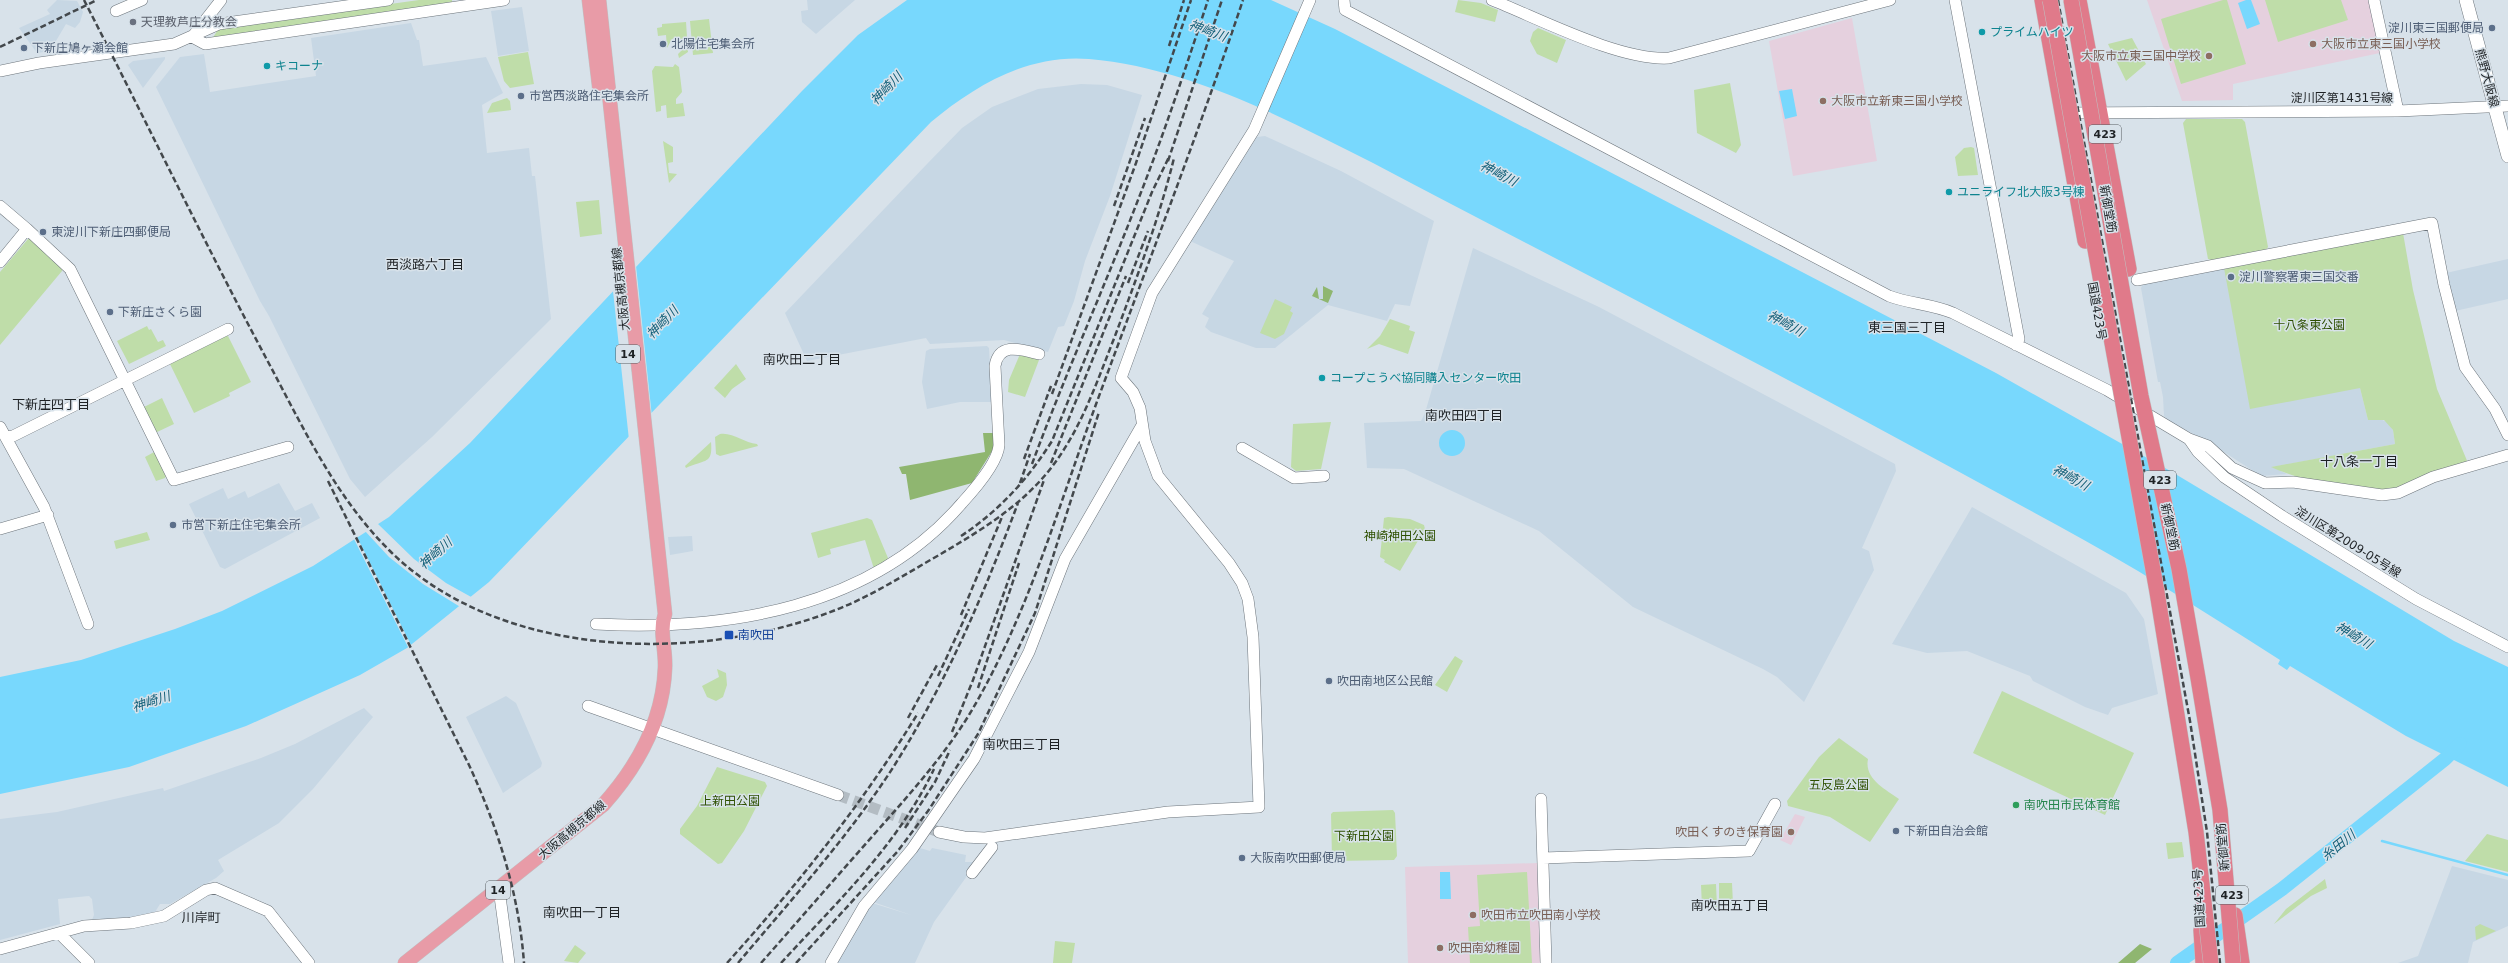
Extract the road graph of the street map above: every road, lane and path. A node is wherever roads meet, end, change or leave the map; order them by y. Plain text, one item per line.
1 (142, 0) edge
2 (221, 0) edge
3 (388, 0) edge
4 (504, 0) edge
5 (588, 0) edge
6 (599, 0) edge
7 (1310, 0) edge
8 (1344, 0) edge
9 (1492, 0) edge
10 (1890, 0) edge
11 (1955, 0) edge
12 (2042, 0) edge
13 (2050, 0) edge
14 (2071, 0) edge
15 (2079, 0) edge
16 (2374, 0) edge
17 (2466, 0) edge
18 (466, 3) edge
19 (116, 11) dead end
20 (192, 37) junction
21 (0, 71) edge
22 (2502, 107) edge
23 (2398, 111) junction
24 (2101, 112) junction
25 (2062, 113) junction
26 (2508, 156) edge
27 (613, 172) junction
28 (0, 206) edge
29 (28, 229) junction
30 (0, 262) edge
31 (2133, 274) junction
32 (228, 329) dead end
33 (2016, 345) junction
34 (1039, 354) dead end
35 (125, 381) junction
36 (0, 427) edge
37 (1141, 427) junction
38 (2508, 436) edge
39 (6, 437) junction
40 (2189, 439) junction
41 (288, 447) dead end
42 (1242, 448) dead end
43 (2508, 455) edge
44 (1324, 476) dead end
45 (48, 515) junction
46 (0, 530) edge
47 (2179, 569) junction
48 (2161, 620) junction
49 (88, 624) dead end
50 (596, 624) dead end
51 (661, 625) junction
52 (2508, 647) edge
53 (588, 706) dead end
54 (652, 729) junction
55 (838, 795) tunnel mouth
56 (1541, 799) dead end
57 (1775, 804) dead end
58 (2222, 827) junction
59 (939, 832) tunnel mouth
60 (2196, 832) junction
61 (992, 847) dead end
62 (1543, 858) junction
63 (972, 873) dead end
64 (499, 889) junction
65 (59, 933) junction
66 (0, 949) edge
67 (89, 963) edge
68 (309, 963) edge
69 (405, 963) edge
70 (509, 963) edge
71 (831, 963) edge
72 (1546, 963) edge
73 (2203, 963) edge
74 (2211, 963) edge
75 (2233, 963) edge
76 (2242, 963) edge

1 - 19 street
2 - 20 street
3 - 20 street
4 - 18 street
5 - 27 main road, 大阪高槻京都線 / 14
6 - 27 main road, 大阪高槻京都線 / 14
7 - 37 street
8 - 33 street
9 - 10 street
11 - 33 street
12 - 25 highway, 国道423号 / 423
13 - 48 highway, 新御堂筋 / 423, bridge
14 - 47 highway, 新御堂筋 / 423, bridge
15 - 24 highway, 423
16 - 23 street
17 - 22 main road, 熊野大阪線
18 - 20 street
20 - 21 street
22 - 23 street, 淀川区第1431号線
22 - 26 main road, 熊野大阪線
23 - 24 street, 淀川区第1431号線
24 - 25 street
24 - 31 highway, 423
25 - 48 highway, 国道423号 / 423, bridge
27 - 51 main road, 大阪高槻京都線 / 14
28 - 29 street
29 - 30 street
29 - 35 street
31 - 38 street
31 - 47 highway, 423, bridge
32 - 35 street
33 - 40 street
34 - 51 street
35 - 39 street
35 - 41 street
36 - 39 street
37 - 59 street
37 - 71 street
39 - 45 street
40 - 43 street
40 - 52 street, 淀川区第2009-05号線
42 - 44 street
45 - 46 street
45 - 49 street
47 - 58 highway, 新御堂筋 / 423, bridge
48 - 60 highway, 新御堂筋 / 423, bridge
50 - 51 street
51 - 54 main road, 大阪高槻京都線 / 14
53 - 54 street
54 - 55 street
54 - 64 main road, 大阪高槻京都線 / 14
56 - 62 street
57 - 62 street
58 - 75 highway, 新御堂筋 / 423, bridge
58 - 76 highway, 423, bridge
60 - 73 highway, 国道423号 / 423, bridge
60 - 74 highway, 新御堂筋 / 423, bridge
61 - 63 street
62 - 72 street
64 - 69 main road, 大阪高槻京都線 / 14
64 - 70 street
65 - 66 street
65 - 67 street
65 - 68 street

